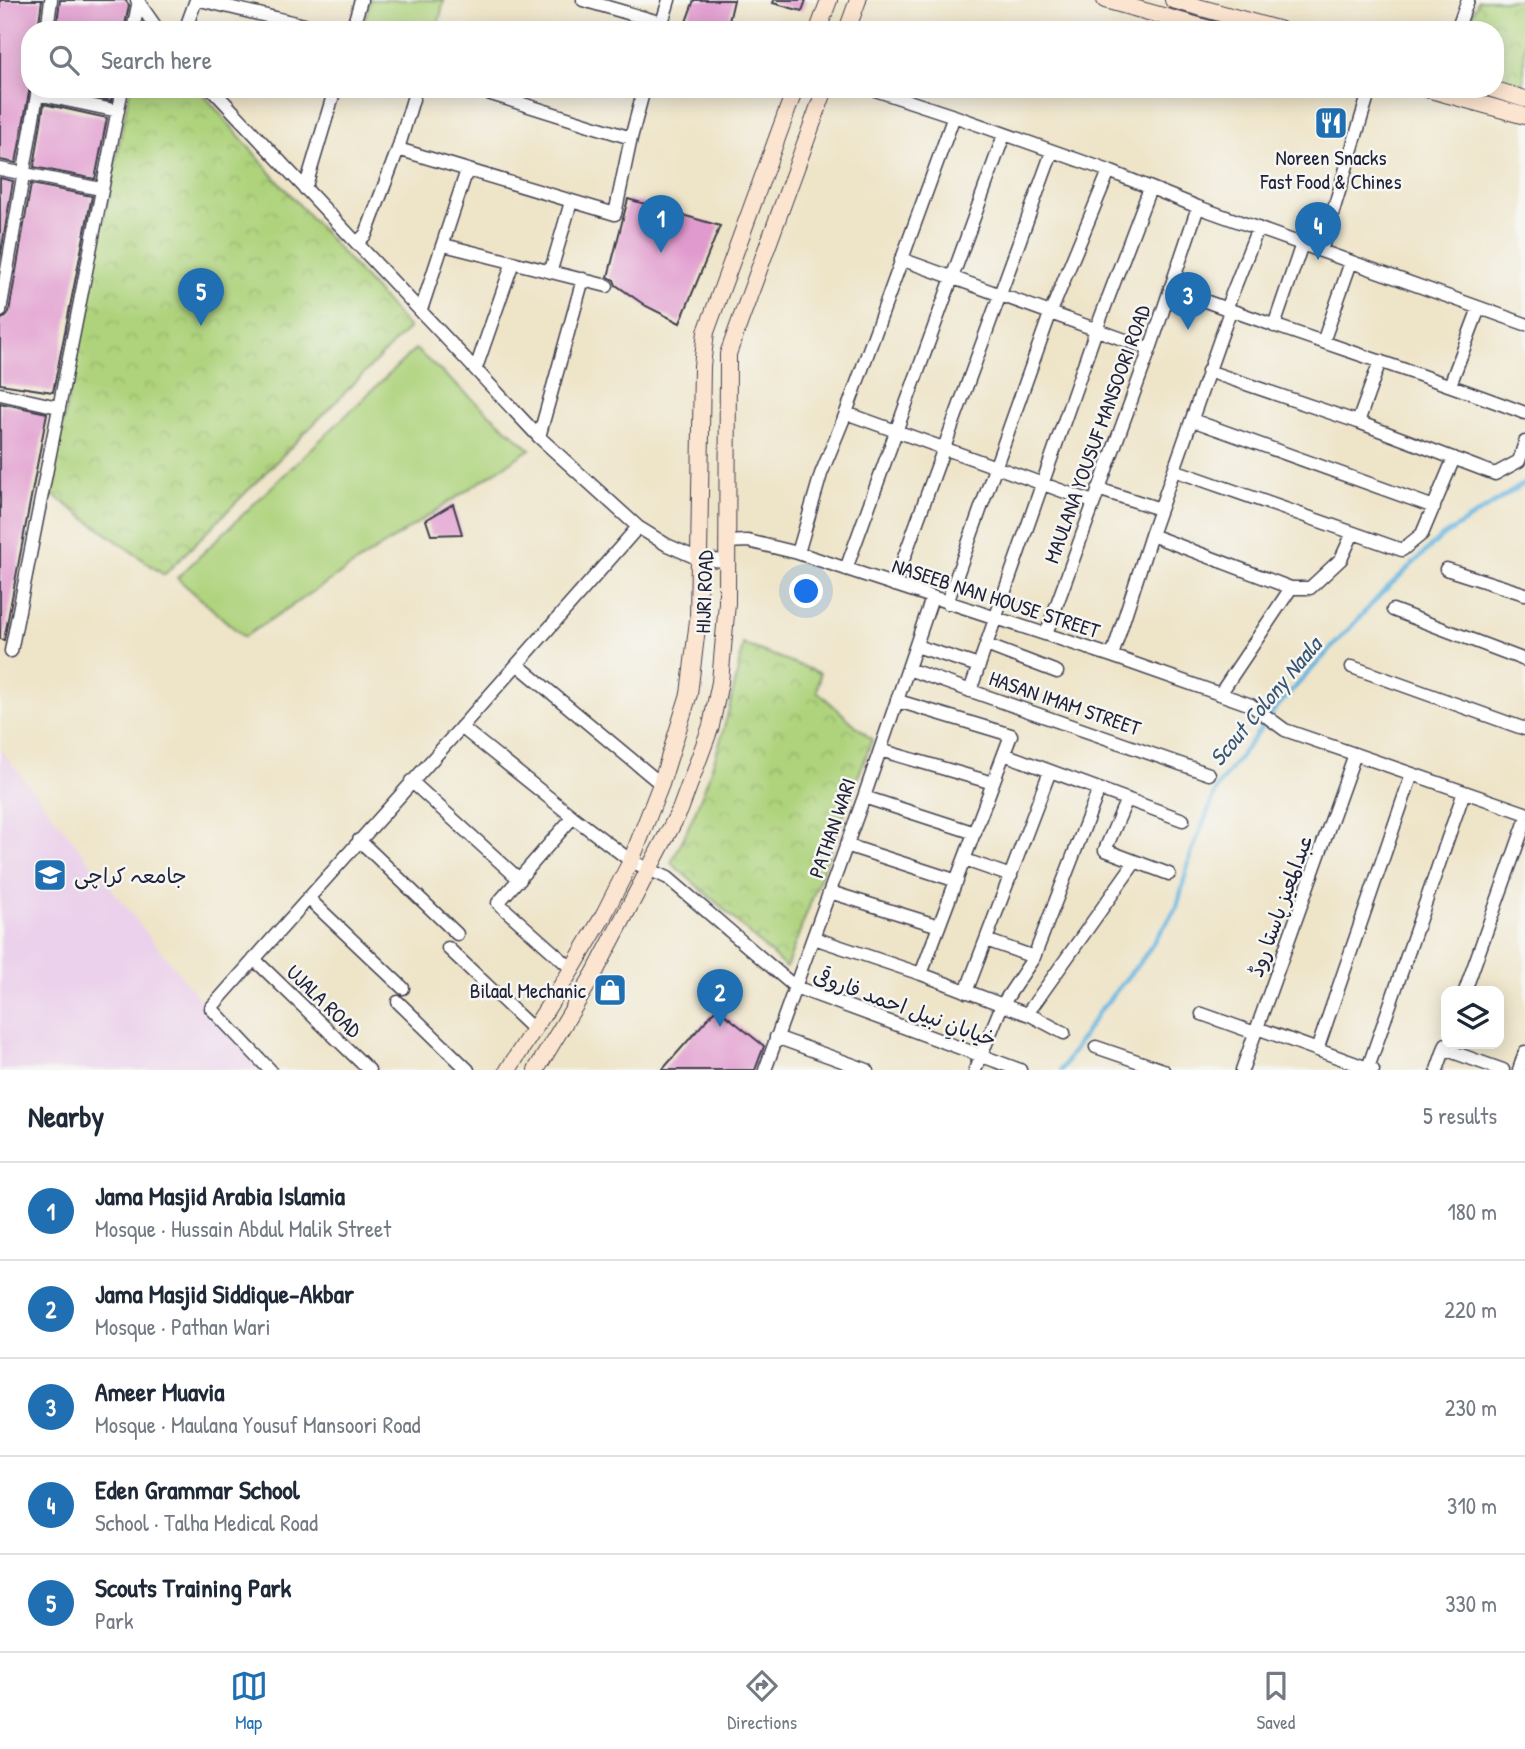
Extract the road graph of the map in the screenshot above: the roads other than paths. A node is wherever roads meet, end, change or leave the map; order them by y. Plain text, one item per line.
1 (51, 0) edge
2 (198, 0) edge
3 (361, 0) edge
4 (583, 0) edge
5 (668, 0) edge
6 (829, 0) edge
7 (858, 0) edge
8 (1105, 0) edge
9 (1468, 0) edge
10 (138, 1) edge
11 (1180, 1) edge
12 (48, 21) edge
13 (135, 21) edge
14 (152, 21) edge
15 (189, 21) edge
16 (287, 21) edge
17 (355, 21) edge
18 (646, 21) edge
19 (662, 21) edge
20 (821, 21) edge
21 (850, 21) edge
22 (1181, 21) edge
23 (1250, 21) edge
24 (1460, 21) edge
25 (1504, 93) edge
26 (36, 98) edge
27 (63, 98) edge
28 (120, 98) edge
29 (220, 98) edge
30 (332, 98) edge
31 (413, 98) edge
32 (504, 98) edge
33 (642, 98) edge
34 (792, 98) edge
35 (822, 98) edge
36 (899, 98) edge
37 (1367, 98) edge
38 (1460, 98) edge
39 (1525, 99) edge
40 (118, 111) junction
41 (954, 116) junction
42 (1525, 116) edge
43 (1004, 135) junction
44 (631, 138) junction
45 (398, 149) junction
46 (1052, 152) junction
47 (0, 169) edge
48 (467, 170) junction
49 (1109, 171) junction
50 (23, 173) junction
51 (1150, 188) junction
52 (102, 189) junction
53 (305, 189) junction
54 (571, 202) junction
55 (1198, 207) junction
56 (1258, 228) junction
57 (357, 243) junction
58 (1302, 244) junction
59 (444, 245) junction
60 (1321, 251) junction
61 (901, 259) junction
62 (513, 262) junction
63 (1350, 262) junction
64 (551, 270) junction
65 (952, 278) junction
66 (583, 279) junction
67 (607, 286) dead end
68 (1170, 288) junction
69 (1000, 296) junction
70 (1479, 308) junction
71 (421, 310) junction
72 (1228, 310) junction
73 (0, 312) edge
74 (1050, 314) junction
75 (1525, 324) edge
76 (1274, 326) junction
77 (1096, 330) junction
78 (1323, 342) junction
79 (1150, 349) junction
80 (1380, 361) junction
81 (476, 368) junction
82 (1209, 371) junction
83 (1450, 384) junction
84 (0, 394) edge
85 (58, 407) junction
86 (846, 413) junction
87 (1525, 413) edge
88 (1192, 420) junction
89 (1358, 422) junction
90 (896, 431) junction
91 (539, 437) junction
92 (1525, 442) edge
93 (944, 448) junction
94 (1454, 458) junction
95 (996, 467) junction
96 (1174, 470) junction
97 (1042, 484) junction
98 (1095, 496) junction
99 (1434, 507) junction
100 (1160, 509) junction
101 (638, 527) junction
102 (1353, 533) junction
103 (1151, 535) junction
104 (726, 542) junction
105 (798, 553) junction
106 (699, 559) junction
107 (726, 561) junction
108 (846, 569) junction
109 (1446, 569) dead end
110 (894, 585) junction
111 (1291, 588) junction
112 (1525, 594) edge
113 (932, 598) junction
114 (947, 603) junction
115 (1393, 610) dead end
116 (995, 618) junction
117 (1046, 634) junction
118 (986, 645) junction
119 (916, 646) junction
120 (11, 651) dead end
121 (1112, 656) junction
122 (1525, 660) edge
123 (518, 665) junction
124 (979, 666) junction
125 (1352, 667) dead end
126 (908, 669) junction
127 (1057, 672) dead end
128 (970, 691) junction
129 (1220, 694) junction
130 (898, 701) junction
131 (461, 727) junction
132 (1525, 729) edge
133 (880, 750) junction
134 (1004, 754) junction
135 (1355, 754) junction
136 (1049, 771) junction
137 (1209, 774) dead end
138 (1412, 774) junction
139 (411, 781) junction
140 (993, 783) junction
141 (661, 784) junction
142 (1099, 789) junction
143 (1464, 792) junction
144 (864, 797) junction
145 (1127, 799) junction
146 (1525, 813) edge
147 (573, 817) junction
148 (1183, 820) dead end
149 (1525, 823) edge
150 (975, 833) junction
151 (359, 840) junction
152 (846, 845) junction
153 (965, 860) junction
154 (631, 861) junction
155 (1135, 862) junction
156 (649, 871) junction
157 (1169, 874) dead end
158 (1011, 876) junction
159 (520, 880) junction
160 (957, 881) junction
161 (830, 892) junction
162 (307, 898) junction
163 (939, 926) junction
164 (457, 934) dead end
165 (814, 938) junction
166 (986, 940) junction
167 (448, 948) dead end
168 (1034, 957) junction
169 (254, 959) junction
170 (572, 969) junction
171 (922, 974) junction
172 (1467, 986) edge
173 (403, 988) dead end
174 (795, 988) junction
175 (966, 992) junction
176 (398, 1002) dead end
177 (1002, 1005) junction
178 (1027, 1014) junction
179 (1202, 1014) dead end
180 (534, 1030) junction
181 (1256, 1031) junction
182 (1064, 1033) dead end
183 (776, 1037) junction
184 (1096, 1047) dead end
185 (1444, 1049) edge
186 (1452, 1049) edge
187 (1317, 1050) junction
188 (521, 1052) junction
189 (1525, 1052) edge
190 (982, 1055) junction
191 (830, 1064) edge
192 (1136, 1066) edge
193 (540, 1068) edge
194 (1370, 1069) edge
195 (270, 1070) edge
196 (369, 1070) edge
197 (468, 1070) edge
198 (508, 1070) edge
199 (765, 1070) edge
200 (867, 1070) edge
201 (975, 1070) edge
202 (1020, 1070) edge
203 (1163, 1070) edge
204 (1242, 1070) edge
205 (1437, 1070) edge
206 (1503, 1070) edge
207 (1519, 1070) edge

1 - 12 street
2 - 15 street
2 - 16 street
3 - 17 street
4 - 18 street
5 - 19 street
6 - 20 main road
7 - 21 main road
8 - 22 main road
9 - 24 street
10 - 13 street
10 - 14 street
11 - 23 main road
25 - 39 main road
26 - 50 street
27 - 40 street
28 - 40 street
29 - 53 street
30 - 53 street
31 - 45 street
32 - 44 street
33 - 44 street
34 - 106 main road, HIJRI ROAD
35 - 104 main road, HIJRI ROAD
36 - 41 street
37 - 60 street
38 - 42 main road
40 - 52 street
41 - 43 street
41 - 61 street
43 - 46 street
43 - 65 street
44 - 54 street
45 - 48 street
45 - 57 street
46 - 49 street
46 - 69 street
47 - 50 street
48 - 54 street
48 - 59 street
49 - 51 street
49 - 74 street
50 - 52 street
50 - 73 street
51 - 55 street
51 - 77 street
52 - 85 street
53 - 57 street
54 - 64 street
55 - 56 street
55 - 68 street, MAULANA YOUSUF MANSOORI ROAD
56 - 58 street
56 - 72 street
57 - 71 street
58 - 60 street
58 - 76 street
59 - 62 street
59 - 71 street
60 - 63 street
61 - 65 street
61 - 86 street
62 - 64 street
62 - 81 street
63 - 70 street
63 - 78 street
64 - 66 street
65 - 69 street
65 - 90 street
66 - 67 street
66 - 91 street
68 - 72 street
68 - 79 street, MAULANA YOUSUF MANSOORI ROAD
69 - 74 street
69 - 93 street
70 - 75 street
70 - 83 street
71 - 81 street
72 - 76 street
72 - 82 street
74 - 77 street
74 - 95 street
76 - 78 street
77 - 79 street
77 - 97 street
78 - 80 street
79 - 98 street, MAULANA YOUSUF MANSOORI ROAD
80 - 83 street
80 - 89 street
81 - 91 street
82 - 88 street
82 - 89 street
83 - 87 street
84 - 85 street
85 - 120 street
86 - 90 street
86 - 105 street
88 - 96 street
88 - 99 street
89 - 94 street
90 - 93 street
90 - 108 street
91 - 101 street
92 - 94 street
93 - 95 street
93 - 110 street
94 - 99 street
95 - 97 street
95 - 114 street
96 - 100 street
96 - 102 street
97 - 98 street
97 - 116 street
98 - 100 street
98 - 117 street, MAULANA YOUSUF MANSOORI ROAD
99 - 102 street
100 - 103 street
101 - 106 street
101 - 123 street
102 - 111 street
103 - 111 street
103 - 121 street
104 - 105 street, NASEEB NAN HOUSE STREET
104 - 107 main road, HIJRI ROAD
105 - 108 street, NASEEB NAN HOUSE STREET
106 - 107 street
106 - 141 main road, HIJRI ROAD
107 - 156 main road, HIJRI ROAD
108 - 110 street, NASEEB NAN HOUSE STREET
109 - 112 street
110 - 113 street, NASEEB NAN HOUSE STREET
111 - 129 street
113 - 114 street, NASEEB NAN HOUSE STREET
113 - 119 street, PATHAN WARI
114 - 116 street, NASEEB NAN HOUSE STREET
115 - 122 street
116 - 117 street, NASEEB NAN HOUSE STREET
116 - 118 street
117 - 121 street, NASEEB NAN HOUSE STREET
118 - 124 street
118 - 127 street
119 - 124 street
119 - 126 street, PATHAN WARI
121 - 129 street, NASEEB NAN HOUSE STREET
123 - 131 street
123 - 141 street
124 - 128 street
125 - 132 street
126 - 128 street, HASAN IMAM STREET
126 - 130 street, PATHAN WARI
128 - 137 street, HASAN IMAM STREET
129 - 135 street, NASEEB NAN HOUSE STREET
130 - 133 street, PATHAN WARI
130 - 134 street
131 - 139 street
131 - 147 street, خیابانِ نبیل احمد فاروقی
133 - 140 street
133 - 144 street, PATHAN WARI
134 - 136 street
134 - 140 street
135 - 138 street, NASEEB NAN HOUSE STREET
135 - 181 street, عبدالمعیز پاستا روڈ
136 - 142 street
136 - 158 street
138 - 143 street, NASEEB NAN HOUSE STREET
138 - 187 street
139 - 151 street
139 - 159 street
140 - 150 street
141 - 154 main road, HIJRI ROAD
142 - 145 street
142 - 168 street
143 - 146 street, NASEEB NAN HOUSE STREET
143 - 194 street
144 - 150 street
144 - 152 street, PATHAN WARI
145 - 148 street
145 - 155 street
147 - 154 street, خیابانِ نبیل احمد فاروقی
147 - 159 street
149 - 172 street
150 - 153 street
151 - 162 street
151 - 164 street
152 - 160 street
152 - 161 street, PATHAN WARI
153 - 158 street
153 - 160 street
154 - 156 street, خیابانِ نبیل احمد فاروقی
154 - 170 main road, HIJRI ROAD
155 - 157 street
155 - 178 street
156 - 174 street, خیابانِ نبیل احمد فاروقی
156 - 193 main road, HIJRI ROAD
158 - 166 street
159 - 170 street
160 - 163 street
161 - 163 street
161 - 165 street, PATHAN WARI
162 - 169 street
162 - 173 street
163 - 171 street
165 - 171 street
165 - 174 street, PATHAN WARI
166 - 168 street
166 - 175 street
167 - 180 street
168 - 177 street
169 - 195 street
169 - 196 street, UJALA ROAD
170 - 180 main road, HIJRI ROAD
171 - 175 street
174 - 183 street, PATHAN WARI
174 - 190 street, خیابانِ نبیل احمد فاروقی
175 - 177 street
176 - 197 street
177 - 178 street
177 - 190 street
178 - 182 street
179 - 181 street
180 - 188 main road, HIJRI ROAD
181 - 187 street
181 - 204 street, عبدالمعیز پاستا روڈ
183 - 191 street
183 - 199 street, PATHAN WARI
184 - 192 street
185 - 205 street
186 - 206 street
187 - 194 street
188 - 193 street
188 - 198 main road, HIJRI ROAD
189 - 207 street
190 - 201 street
190 - 202 street, خیابانِ نبیل احمد فاروقی
191 - 200 street
192 - 203 street

